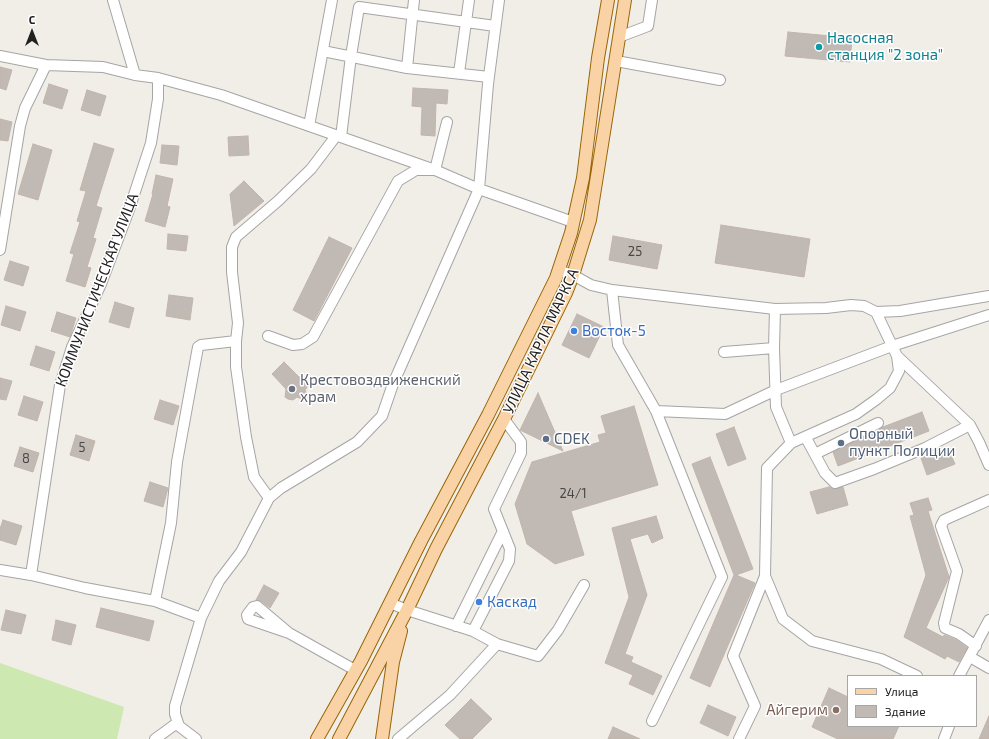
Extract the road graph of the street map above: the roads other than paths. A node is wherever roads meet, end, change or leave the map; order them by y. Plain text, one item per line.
1 (113, 0) edge
2 (332, 0) edge
3 (414, 0) edge
4 (469, 0) edge
5 (499, 0) edge
6 (608, 0) edge
7 (625, 0) edge
8 (652, 0) edge
9 (413, 14) junction
10 (466, 22) junction
11 (495, 26) junction
12 (619, 38) junction
13 (323, 51) junction
14 (0, 56) edge
15 (351, 56) junction
16 (616, 61) junction
17 (46, 65) junction
18 (407, 68) junction
19 (459, 73) junction
20 (135, 75) junction
21 (489, 77) junction
22 (158, 78) junction
23 (720, 80) dead end
24 (447, 122) dead end
25 (309, 126) junction
26 (338, 137) junction
27 (434, 170) junction
28 (478, 189) junction
29 (573, 222) junction
30 (0, 250) edge
31 (558, 270) junction
32 (573, 275) junction
33 (612, 290) junction
34 (989, 296) edge
35 (775, 309) junction
36 (876, 312) junction
37 (989, 315) edge
38 (268, 336) dead end
39 (236, 341) junction
40 (892, 346) junction
41 (774, 348) junction
42 (724, 352) dead end
43 (897, 356) junction
44 (776, 390) junction
45 (656, 411) junction
46 (504, 419) junction
47 (878, 423) dead end
48 (970, 425) junction
49 (806, 438) junction
50 (791, 444) junction
51 (815, 454) junction
52 (989, 465) edge
53 (269, 498) junction
54 (989, 500) edge
55 (502, 531) junction
56 (0, 570) edge
57 (31, 575) junction
58 (765, 576) junction
59 (584, 585) dead end
60 (155, 601) junction
61 (390, 603) junction
62 (406, 610) junction
63 (201, 618) junction
64 (989, 620) edge
65 (456, 626) junction
66 (473, 631) junction
67 (289, 633) dead end
68 (497, 644) junction
69 (976, 646) junction
70 (970, 657) junction
71 (989, 668) edge
72 (355, 670) junction
73 (915, 675) edge
74 (960, 675) edge
75 (652, 721) dead end
76 (178, 723) junction
77 (950, 727) edge
78 (155, 739) edge
79 (196, 739) edge
80 (317, 739) edge
81 (339, 739) edge
82 (382, 739) edge
83 (398, 739) edge
84 (739, 739) edge
85 (944, 739) edge

1 - 20 street
2 - 13 street
3 - 9 street
4 - 10 street
5 - 11 street
6 - 29 main road, УЛИЦА КАРЛА МАРКСА
7 - 12 main road, УЛИЦА КАРЛА МАРКСА
8 - 12 street
9 - 10 street
9 - 15 street
9 - 18 street
10 - 11 street
10 - 19 street
11 - 21 street
12 - 16 main road, УЛИЦА КАРЛА МАРКСА
13 - 15 street
13 - 25 street
14 - 17 street
15 - 18 street
15 - 26 street
16 - 23 street
16 - 32 main road, УЛИЦА КАРЛА МАРКСА
17 - 20 street
17 - 30 street
18 - 19 street
19 - 21 street
20 - 22 street
21 - 28 street
22 - 25 street
22 - 57 street, КОММУНИСТИЧЕСКАЯ УЛИЦА
24 - 27 street
25 - 26 street
26 - 27 street
26 - 39 street
27 - 28 street
27 - 38 street
28 - 29 street
28 - 53 street
29 - 31 main road, УЛИЦА КАРЛА МАРКСА
31 - 32 street
31 - 61 main road, УЛИЦА КАРЛА МАРКСА
32 - 33 street
32 - 46 main road, УЛИЦА КАРЛА МАРКСА
33 - 35 street
33 - 45 street
34 - 36 street
35 - 36 street
35 - 41 street
36 - 40 street
37 - 40 street
39 - 53 street
39 - 60 street
40 - 43 street
40 - 44 street
41 - 42 street
41 - 44 street
43 - 48 street
43 - 49 street
44 - 45 street
44 - 50 street
45 - 75 street
46 - 55 street
46 - 62 main road, УЛИЦА КАРЛА МАРКСА
47 - 51 street
48 - 51 street
48 - 52 street
49 - 50 street
49 - 51 street
50 - 58 street
53 - 63 street
54 - 69 street
55 - 65 street
55 - 66 street
56 - 57 street
57 - 60 street
58 - 73 street
58 - 84 street
59 - 68 street
60 - 63 street
61 - 62 street
61 - 72 main road, УЛИЦА КАРЛА МАРКСА
62 - 65 street
62 - 81 main road
62 - 82 main road
63 - 76 street
64 - 69 street
65 - 66 street
66 - 68 street
67 - 72 street
68 - 83 street
69 - 70 street
70 - 71 street
70 - 74 street
72 - 80 main road, УЛИЦА КАРЛА МАРКСА
76 - 78 street
76 - 79 street
77 - 85 street

